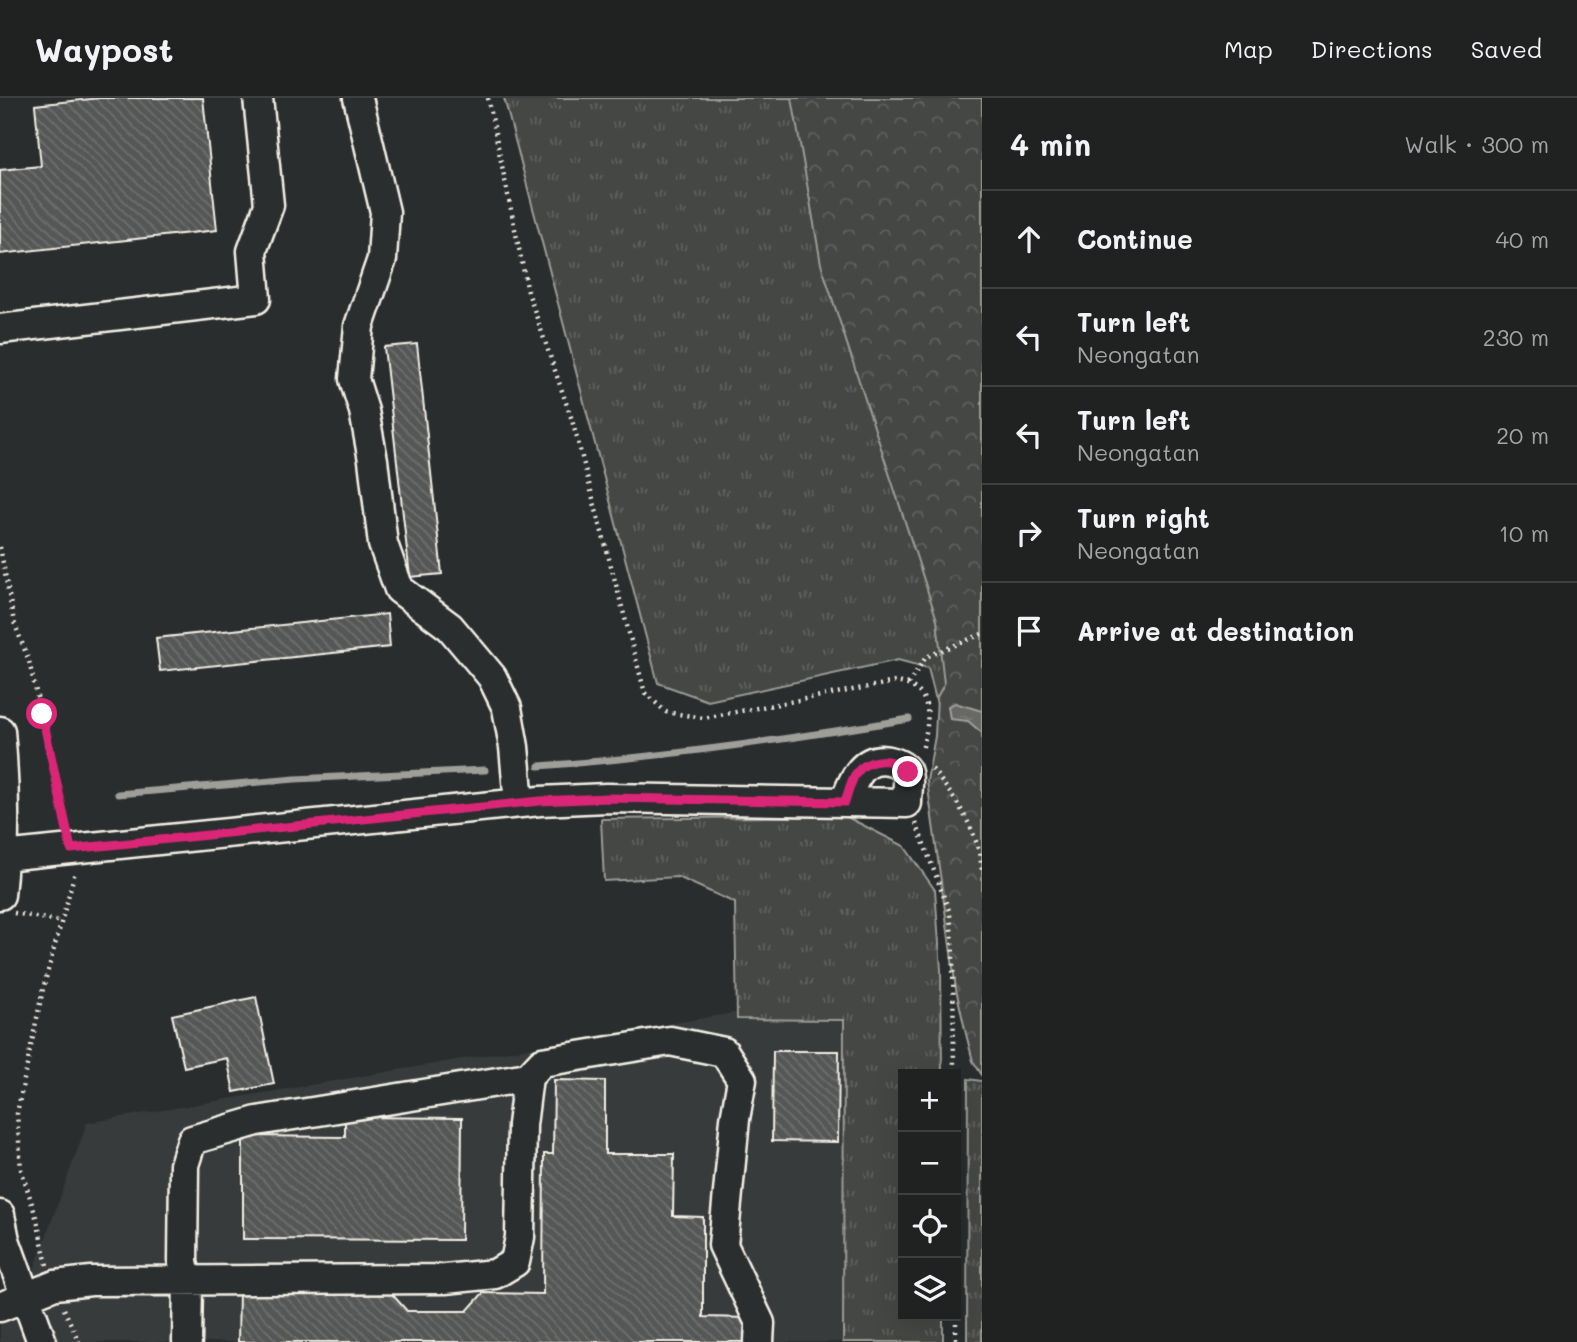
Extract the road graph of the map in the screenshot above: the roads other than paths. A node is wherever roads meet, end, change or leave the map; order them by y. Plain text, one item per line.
1 (258, 98) edge
2 (358, 98) edge
3 (0, 329) edge
4 (0, 731) edge
5 (845, 802) junction
6 (519, 803) junction
7 (3, 856) junction
8 (0, 895) edge
9 (528, 1077) junction
10 (0, 1215) edge
11 (188, 1282) junction
12 (13, 1303) edge
13 (42, 1342) edge
14 (187, 1342) edge
15 (759, 1342) edge

1 - 3 street
2 - 6 street
4 - 7 street
5 - 5 street
5 - 6 street
6 - 7 street
7 - 8 street
9 - 11 street
9 - 11 street
9 - 15 street
10 - 12 street
11 - 12 street
11 - 14 street
12 - 13 street

